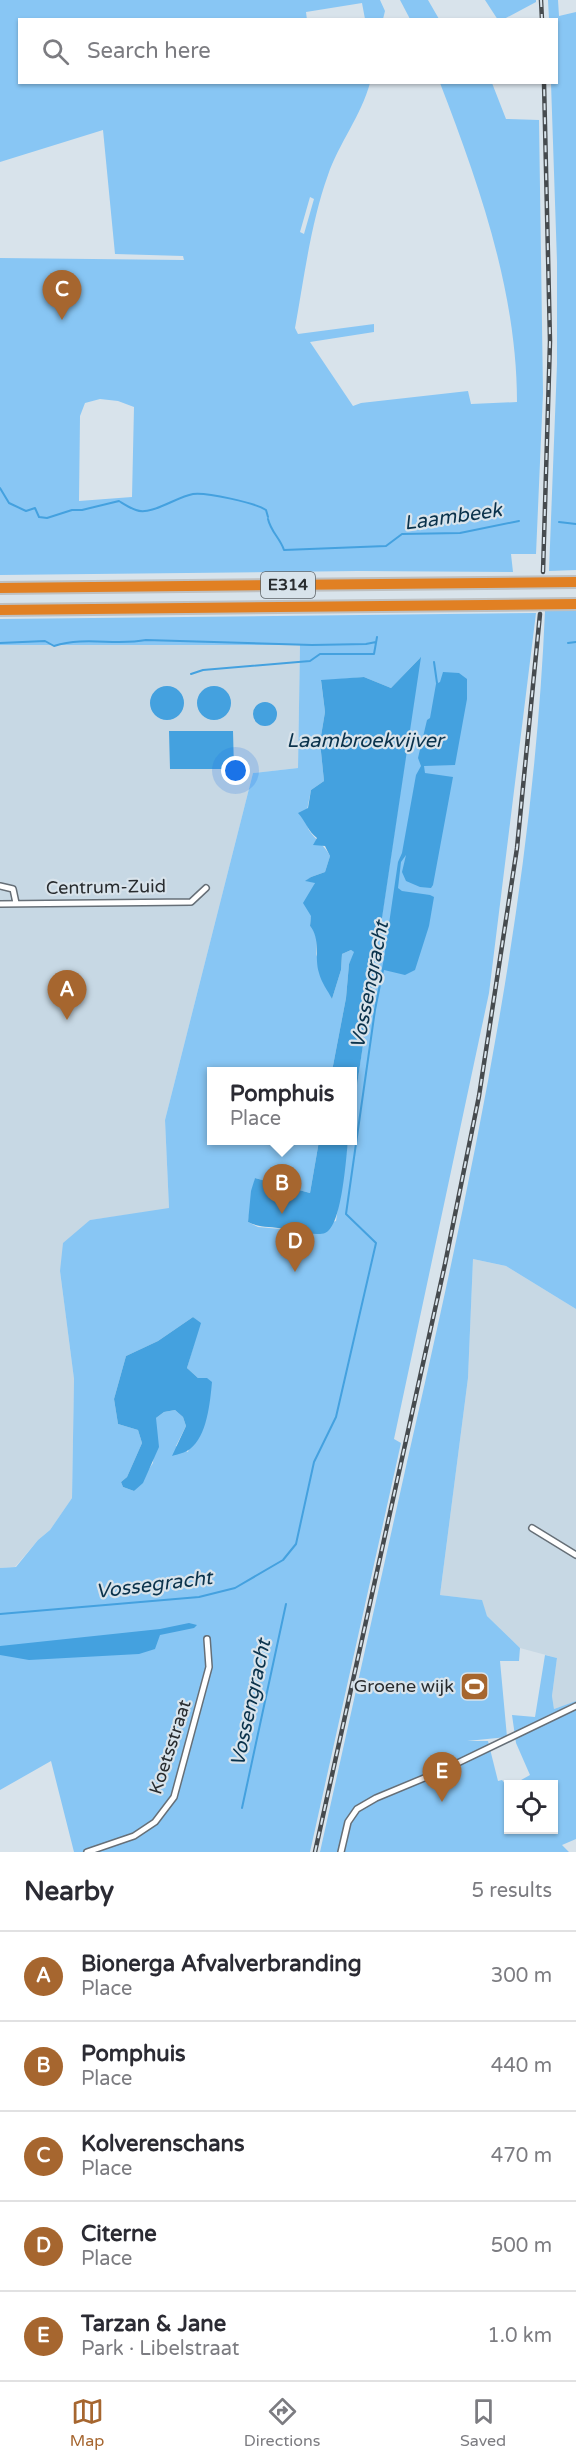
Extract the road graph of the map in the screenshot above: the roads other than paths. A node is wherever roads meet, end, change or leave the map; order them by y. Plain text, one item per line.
1 (576, 582) edge
2 (0, 588) edge
3 (576, 604) edge
4 (0, 610) edge
5 (0, 886) edge
6 (206, 888) dead end
7 (16, 903) junction
8 (0, 904) edge
9 (532, 1528) dead end
10 (576, 1555) edge
11 (207, 1639) dead end
12 (576, 1706) edge
13 (87, 1852) edge
14 (341, 1852) edge

1 - 2 highway, E314
3 - 4 highway, E314
5 - 7 street
6 - 7 street, Centrum-Zuid
7 - 8 street, Centrum-Zuid
9 - 10 street
11 - 13 street, Koetsstraat
12 - 14 street

